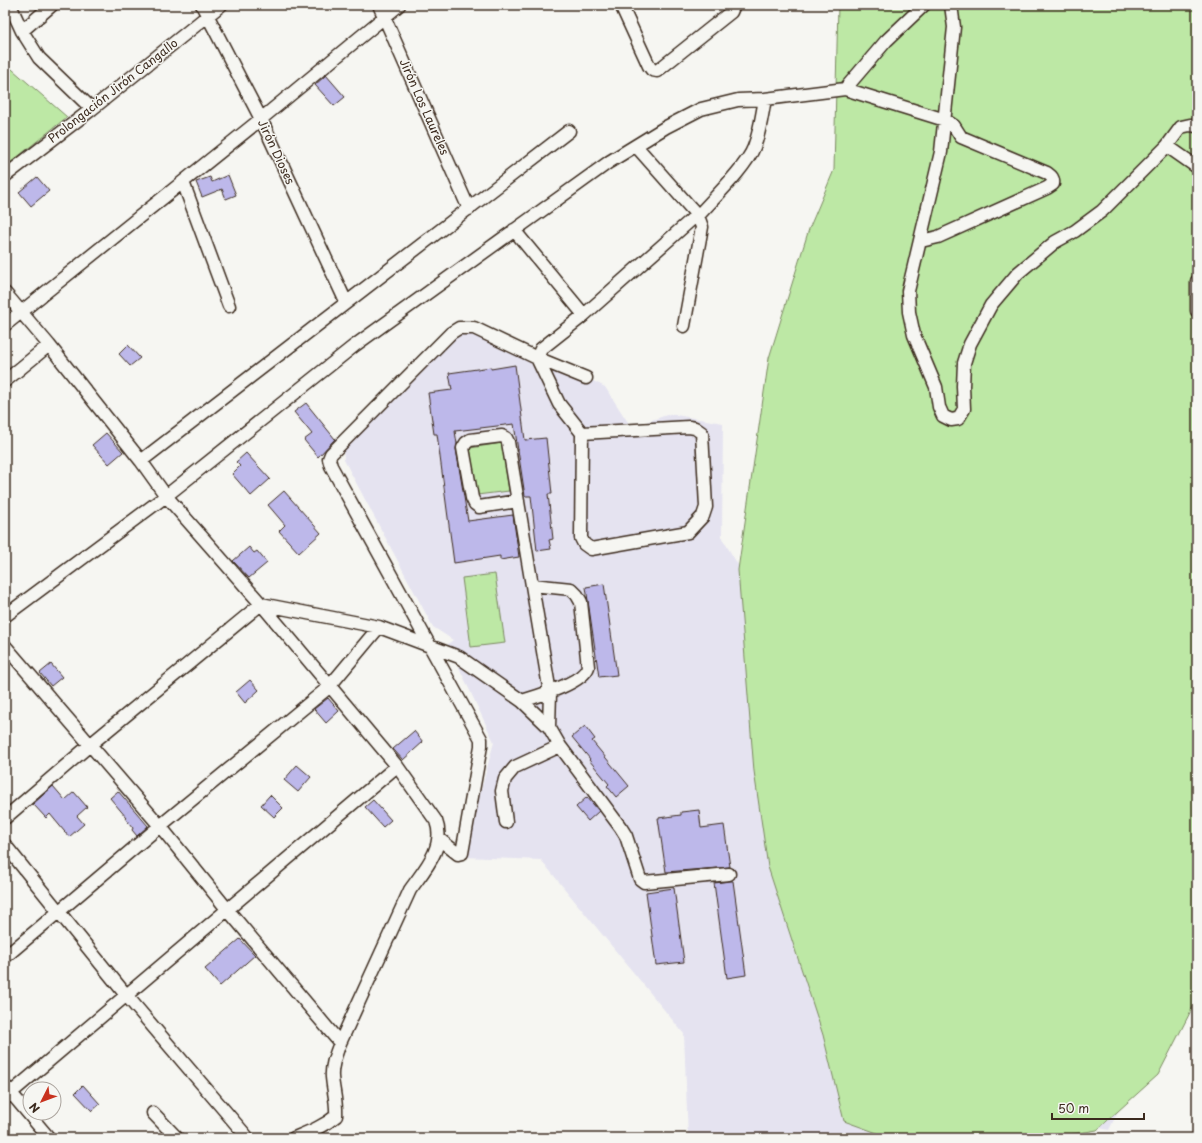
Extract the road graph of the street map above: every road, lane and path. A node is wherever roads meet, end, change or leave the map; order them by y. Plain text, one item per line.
1 (10, 5) edge
2 (52, 5) edge
3 (221, 5) edge
4 (379, 5) edge
5 (400, 5) edge
6 (621, 5) edge
7 (734, 5) edge
8 (924, 5) edge
9 (952, 5) edge
10 (205, 10) edge
11 (384, 17) junction
12 (22, 31) junction
13 (845, 89) junction
14 (765, 99) junction
15 (92, 109) junction
16 (261, 119) junction
17 (945, 120) junction
18 (1197, 126) edge
19 (569, 131) dead end
20 (961, 137) junction
21 (636, 146) junction
22 (1167, 146) junction
23 (940, 152) junction
24 (1197, 167) edge
25 (5, 176) edge
26 (183, 182) junction
27 (469, 209) junction
28 (698, 216) junction
29 (514, 230) junction
30 (921, 241) junction
31 (1197, 281) edge
32 (5, 293) edge
33 (346, 302) junction
34 (229, 306) dead end
35 (1197, 311) edge
36 (21, 312) junction
37 (584, 314) junction
38 (5, 325) edge
39 (684, 326) dead end
40 (49, 345) junction
41 (538, 358) junction
42 (586, 378) dead end
43 (5, 382) edge
44 (582, 433) junction
45 (140, 461) junction
46 (166, 496) junction
47 (518, 501) junction
48 (532, 585) junction
49 (261, 604) junction
50 (5, 616) edge
51 (379, 627) junction
52 (5, 646) edge
53 (431, 647) junction
54 (329, 686) junction
55 (550, 693) junction
56 (522, 701) junction
57 (549, 727) junction
58 (90, 744) junction
59 (560, 746) junction
60 (397, 766) junction
61 (5, 818) edge
62 (506, 822) dead end
63 (160, 826) junction
64 (439, 839) junction
65 (5, 845) edge
66 (729, 874) dead end
67 (227, 910) junction
68 (58, 911) junction
69 (5, 957) edge
70 (126, 995) junction
71 (340, 1043) junction
72 (7, 1092) edge
73 (153, 1113) dead end
74 (49, 1138) edge
75 (177, 1138) edge
76 (248, 1138) edge
77 (294, 1138) edge

1 - 12 street
2 - 12 street
3 - 10 street, Prolongación Jirón Cangallo
4 - 11 street, Jirón Los Laureles
5 - 11 street
6 - 7 street
8 - 13 street
9 - 17 street
10 - 15 street, Prolongación Jirón Cangallo
10 - 16 street, Jirón Dioses
11 - 16 street
11 - 27 street, Jirón Los Laureles
12 - 15 street
13 - 14 street
13 - 17 street
14 - 21 street
14 - 28 street
15 - 25 street, Prolongación Jirón Cangallo
16 - 26 street
16 - 33 street, Jirón Dioses
17 - 20 street
17 - 23 street
18 - 22 street
19 - 27 street
20 - 23 street
20 - 30 street
21 - 28 street
21 - 29 street
22 - 24 street
22 - 30 street
23 - 30 street
26 - 34 street
26 - 36 street
27 - 33 street
28 - 37 street
28 - 39 street
29 - 37 street
29 - 46 street
31 - 35 street
32 - 36 street
33 - 45 street
36 - 38 street
36 - 40 street
37 - 41 street
40 - 43 street
40 - 45 street
41 - 42 street
41 - 44 street
41 - 53 street
44 - 44 street
45 - 46 street
46 - 49 street
46 - 50 street
47 - 47 street
47 - 48 street
48 - 55 street
48 - 55 street
49 - 51 street
49 - 54 street
49 - 58 street
51 - 53 street
51 - 54 street
52 - 58 street
53 - 56 street
53 - 64 street
54 - 60 street
54 - 63 street
55 - 56 street
55 - 57 street
56 - 57 street
57 - 59 street
58 - 61 street
58 - 63 street
59 - 62 street
59 - 66 street
60 - 64 street
60 - 67 street
63 - 67 street
63 - 68 street
64 - 71 street
65 - 68 street
67 - 70 street
67 - 71 street
68 - 69 street
68 - 70 street
70 - 72 street
70 - 76 street
71 - 77 street
72 - 74 street
73 - 75 street

